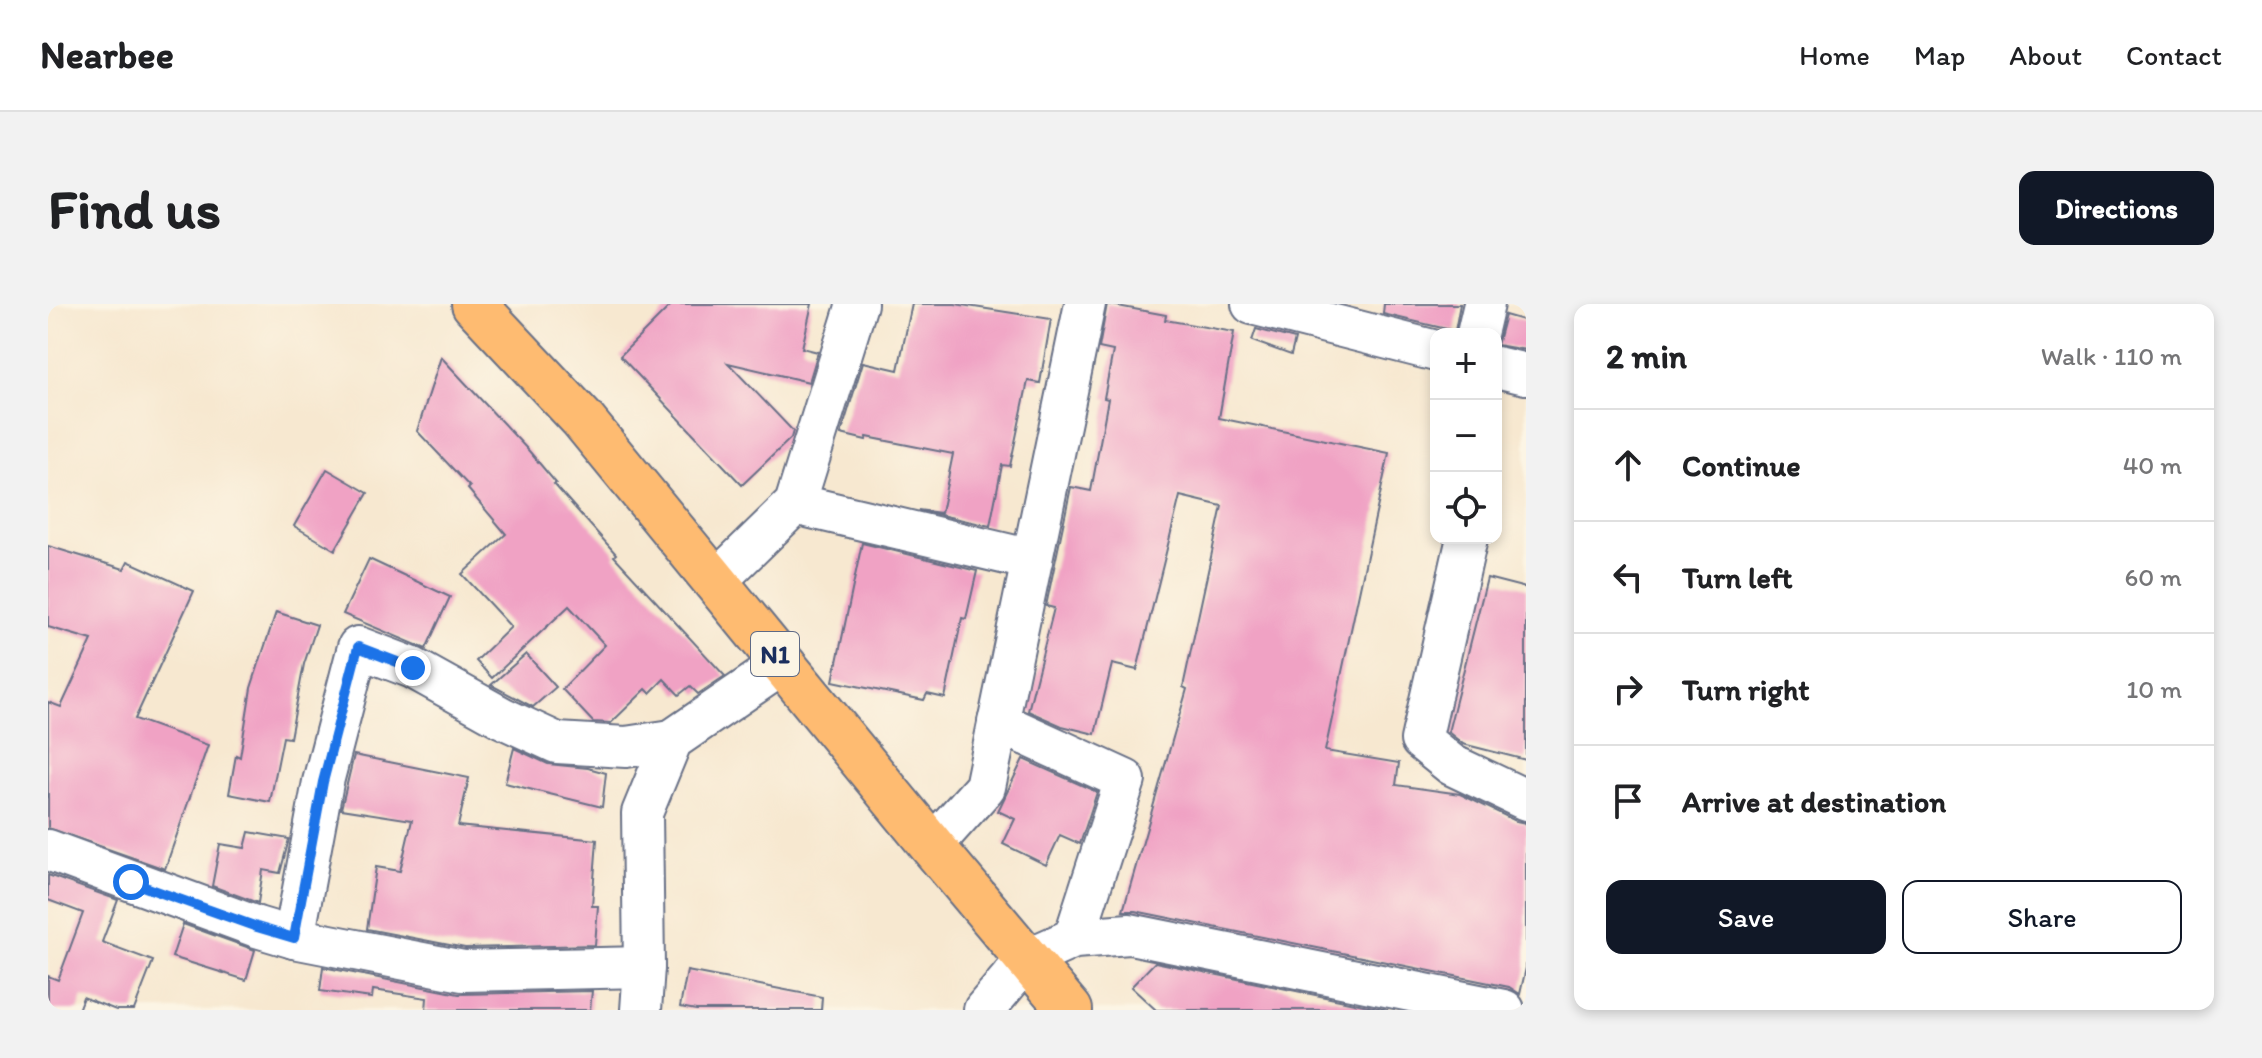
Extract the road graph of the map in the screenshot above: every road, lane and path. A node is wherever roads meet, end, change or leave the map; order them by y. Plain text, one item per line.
1 (474, 304) edge
2 (857, 304) edge
3 (1085, 304) edge
4 (1252, 304) edge
5 (1484, 304) edge
6 (1478, 328) edge
7 (1430, 349) edge
8 (1502, 368) edge
9 (1526, 374) edge
10 (795, 504) junction
11 (1466, 544) edge
12 (1032, 560) junction
13 (715, 582) junction
14 (783, 664) junction
15 (998, 722) junction
16 (672, 740) junction
17 (1526, 800) edge
18 (932, 846) junction
19 (48, 850) edge
20 (294, 938) junction
21 (1074, 938) junction
22 (1027, 959) junction
23 (644, 967) junction
24 (641, 1010) edge
25 (984, 1010) edge
26 (1070, 1010) edge
27 (1504, 1010) edge

1 - 13 highway, N1
2 - 10 street
3 - 12 street
4 - 7 street
5 - 6 street
8 - 9 street
10 - 12 street
10 - 13 street
11 - 17 street
12 - 15 street
13 - 14 highway, N1
14 - 16 street
14 - 18 highway, N1
15 - 18 street
15 - 21 street
16 - 20 street
16 - 23 street
18 - 22 highway, N1
19 - 20 street
20 - 23 street
21 - 22 street
21 - 27 street
22 - 25 street
22 - 26 highway, N1
23 - 24 street

